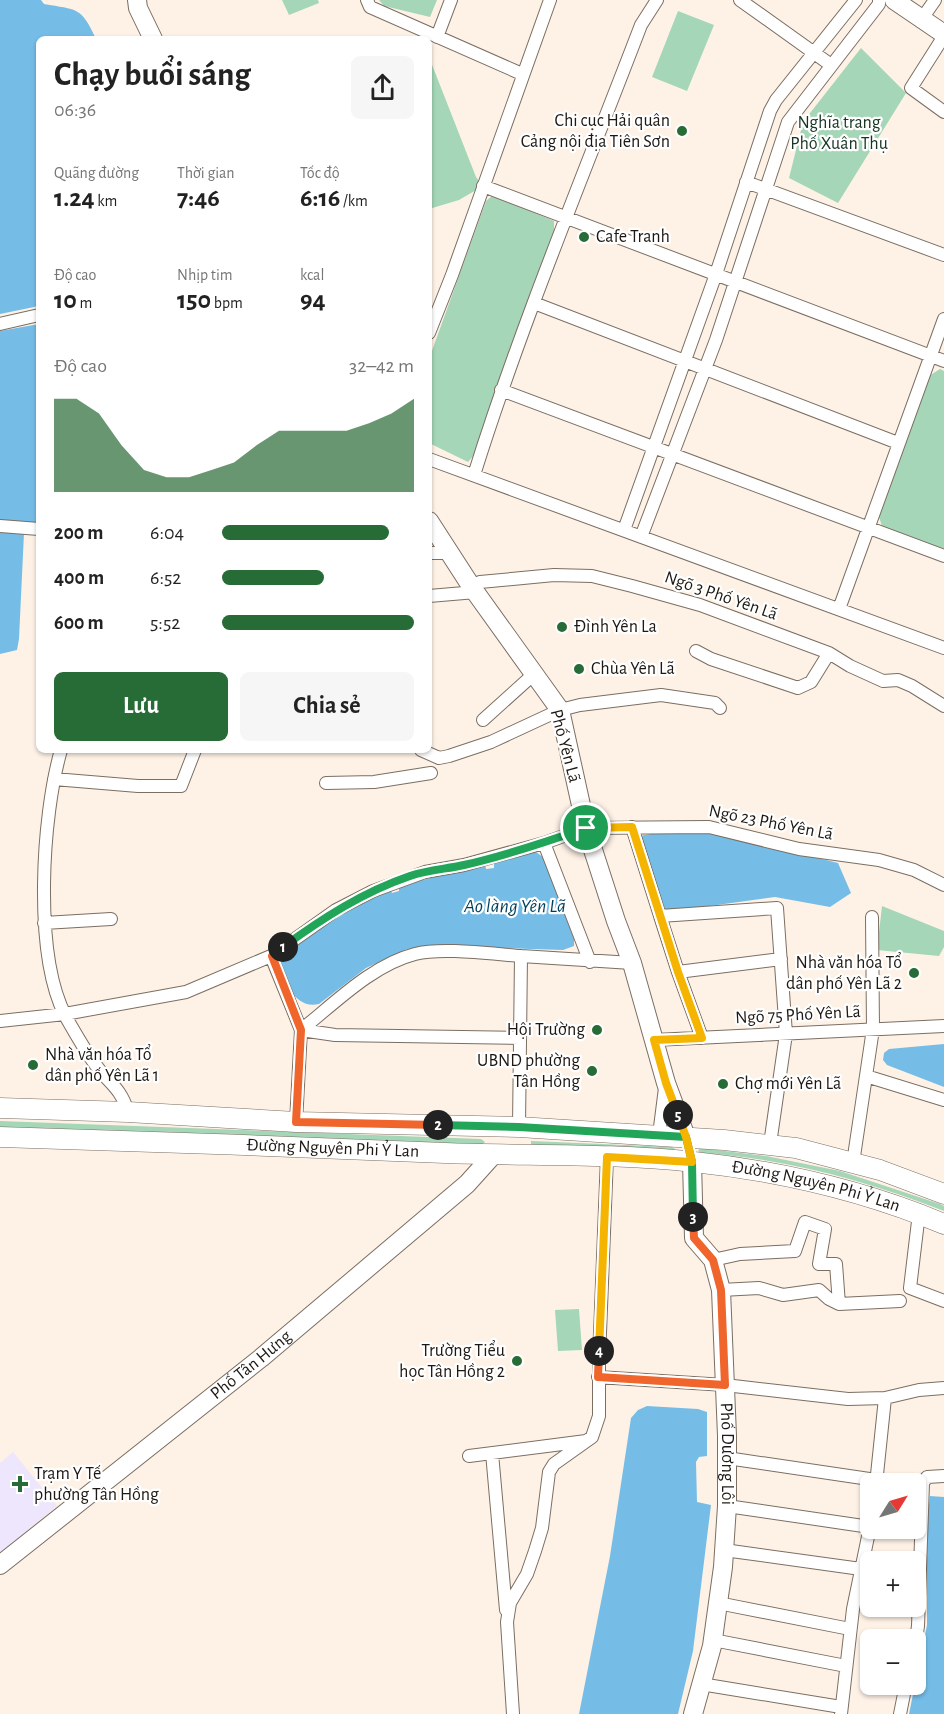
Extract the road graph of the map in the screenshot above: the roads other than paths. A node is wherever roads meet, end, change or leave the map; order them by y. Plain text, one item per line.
1 (137, 0) edge
2 (367, 0) edge
3 (451, 0) edge
4 (550, 0) edge
5 (657, 0) edge
6 (740, 0) edge
7 (856, 0) edge
8 (879, 0) edge
9 (894, 0) edge
10 (936, 0) edge
11 (921, 20) junction
12 (944, 35) edge
13 (152, 36) edge
14 (437, 37) junction
15 (814, 54) junction
16 (831, 65) junction
17 (522, 74) junction
18 (944, 112) edge
19 (746, 182) junction
20 (483, 186) junction
21 (765, 189) junction
22 (567, 218) junction
23 (944, 255) edge
24 (716, 274) junction
25 (735, 281) junction
26 (534, 303) junction
27 (36, 316) edge
28 (944, 319) edge
29 (0, 324) edge
30 (432, 325) edge
31 (930, 356) junction
32 (684, 361) junction
33 (944, 361) edge
34 (705, 369) junction
35 (501, 390) junction
36 (898, 443) junction
37 (654, 448) junction
38 (673, 455) junction
39 (432, 460) edge
40 (474, 475) junction
41 (0, 526) edge
42 (432, 526) edge
43 (36, 529) edge
44 (867, 529) junction
45 (624, 530) junction
46 (642, 537) junction
47 (432, 553) edge
48 (450, 553) junction
49 (944, 556) edge
50 (473, 589) junction
51 (432, 596) edge
52 (838, 609) junction
53 (944, 648) edge
54 (696, 651) dead end
55 (828, 653) junction
56 (534, 674) junction
57 (944, 706) edge
58 (720, 708) dead end
59 (560, 710) junction
60 (483, 720) dead end
61 (60, 753) edge
62 (194, 753) edge
63 (428, 753) edge
64 (431, 773) dead end
65 (54, 779) junction
66 (326, 783) dead end
67 (632, 827) junction
68 (586, 828) junction
69 (544, 843) junction
70 (944, 885) edge
71 (660, 916) junction
72 (872, 917) dead end
73 (111, 919) dead end
74 (44, 923) junction
75 (272, 956) junction
76 (521, 956) junction
77 (781, 959) junction
78 (590, 962) junction
79 (632, 963) junction
80 (678, 972) junction
81 (64, 1014) junction
82 (0, 1021) edge
83 (944, 1026) edge
84 (873, 1029) junction
85 (301, 1030) junction
86 (786, 1034) junction
87 (520, 1038) junction
88 (702, 1038) junction
89 (654, 1040) junction
90 (866, 1076) junction
91 (666, 1083) junction
92 (944, 1100) edge
93 (0, 1108) edge
94 (128, 1112) junction
95 (296, 1122) junction
96 (519, 1127) junction
97 (659, 1135) junction
98 (0, 1137) edge
99 (686, 1137) junction
100 (770, 1144) junction
101 (494, 1154) junction
102 (607, 1157) junction
103 (692, 1162) junction
104 (853, 1162) junction
105 (944, 1194) edge
106 (919, 1213) junction
107 (944, 1224) edge
108 (713, 1260) junction
109 (721, 1290) junction
110 (900, 1301) dead end
111 (944, 1301) edge
112 (839, 1304) junction
113 (598, 1377) junction
114 (725, 1385) junction
115 (944, 1388) edge
116 (885, 1398) junction
117 (587, 1441) junction
118 (492, 1453) junction
119 (469, 1456) dead end
120 (727, 1458) junction
121 (877, 1473) edge
122 (944, 1476) edge
123 (860, 1479) edge
124 (727, 1506) junction
125 (860, 1526) edge
126 (724, 1550) junction
127 (0, 1565) edge
128 (860, 1569) edge
129 (860, 1574) edge
130 (718, 1603) junction
131 (507, 1622) junction
132 (850, 1629) junction
133 (918, 1629) edge
134 (713, 1640) junction
135 (846, 1666) junction
136 (701, 1684) junction
137 (904, 1695) edge
138 (841, 1710) edge
139 (513, 1714) edge
140 (693, 1714) edge
141 (900, 1714) edge

1 - 13 street
2 - 14 street
3 - 14 street
4 - 17 street
5 - 22 street
6 - 15 street
7 - 15 street
8 - 16 street
9 - 11 street
10 - 11 street
11 - 12 street
12 - 18 street
14 - 17 street
15 - 16 street
15 - 19 street
16 - 21 street
17 - 20 street
19 - 21 street
19 - 24 street
20 - 22 street
20 - 30 street
21 - 23 street
21 - 25 street
22 - 24 street
22 - 26 street
24 - 25 street
24 - 32 street
25 - 31 street
25 - 34 street
26 - 32 street
26 - 35 street
27 - 29 street
28 - 31 street
31 - 33 street
31 - 36 street
32 - 34 street
32 - 37 street
34 - 36 street
34 - 38 street
35 - 37 street
35 - 40 street
36 - 44 street
37 - 38 street
37 - 45 street
38 - 44 street
38 - 46 street
39 - 40 street
40 - 45 street
41 - 43 street
42 - 48 street, Phố Yên Lã
44 - 49 street
44 - 52 street
45 - 46 street
46 - 52 street
47 - 48 street
48 - 50 street, Phố Yên Lã
50 - 51 street, Ngõ 3 Phố Yên Lã
50 - 55 street, Ngõ 3 Phố Yên Lã
50 - 56 street, Phố Yên Lã
52 - 53 street
54 - 55 street
55 - 57 street, Ngõ 3 Phố Yên Lã
56 - 59 street, Phố Yên Lã
56 - 60 street
58 - 59 street
59 - 63 street
59 - 68 street, Phố Yên Lã
61 - 65 street
62 - 65 street
64 - 66 street
65 - 74 street
67 - 68 street, Ngõ 23 Phố Yên Lã
67 - 70 street, Ngõ 23 Phố Yên Lã
67 - 71 street
68 - 69 street, Ngõ 23 Phố Yên Lã
68 - 79 street, Phố Yên Lã
69 - 75 street, Ngõ 23 Phố Yên Lã
69 - 78 street
71 - 77 street
71 - 80 street
72 - 84 street
73 - 74 street
74 - 81 street
75 - 81 street, Ngõ 23 Phố Yên Lã
75 - 85 street
76 - 78 street
76 - 85 street
76 - 87 street
77 - 80 street
77 - 86 street
78 - 79 street
79 - 89 street, Phố Yên Lã
80 - 88 street
81 - 82 street, Ngõ 23 Phố Yên Lã
81 - 94 street
83 - 84 street, Ngõ 75 Phố Yên Lã
84 - 86 street, Ngõ 75 Phố Yên Lã
84 - 90 street
85 - 87 street
85 - 95 street
86 - 88 street, Ngõ 75 Phố Yên Lã
86 - 100 street
87 - 96 street
88 - 89 street, Ngõ 75 Phố Yên Lã
89 - 91 street, Phố Yên Lã
90 - 92 street
90 - 104 street
91 - 97 street
91 - 99 street, Phố Yên Lã
93 - 94 main road, Đường Nguyên Phi Ỷ Lan
94 - 95 main road, Đường Nguyên Phi Ỷ Lan
95 - 96 main road, Đường Nguyên Phi Ỷ Lan
96 - 97 main road, Đường Nguyên Phi Ỷ Lan
96 - 101 main road
97 - 99 main road, Đường Nguyên Phi Ỷ Lan
98 - 101 main road, Đường Nguyên Phi Ỷ Lan
99 - 100 main road, Đường Nguyên Phi Ỷ Lan
99 - 103 main road
100 - 104 main road, Đường Nguyên Phi Ỷ Lan
101 - 102 main road, Đường Nguyên Phi Ỷ Lan
101 - 127 street, Phố Tân Hưng
102 - 103 main road, Đường Nguyên Phi Ỷ Lan
102 - 113 street
103 - 106 main road, Đường Nguyên Phi Ỷ Lan
103 - 108 street, Phố Dương Lôi
104 - 105 main road, Đường Nguyên Phi Ỷ Lan
106 - 107 main road, Đường Nguyên Phi Ỷ Lan
106 - 111 street
108 - 109 street, Phố Dương Lôi
108 - 112 street
109 - 112 street
109 - 114 street, Phố Dương Lôi
110 - 112 street
113 - 114 street
113 - 117 street
114 - 116 street
114 - 120 street, Phố Dương Lôi
115 - 116 street
116 - 121 street
117 - 118 street
117 - 131 street
118 - 119 street
118 - 131 street
120 - 123 street
120 - 124 street, Phố Dương Lôi
122 - 133 street
124 - 125 street
124 - 126 street, Phố Dương Lôi
126 - 128 street
126 - 130 street, Phố Dương Lôi
129 - 132 street
130 - 132 street
130 - 134 street, Phố Dương Lôi
131 - 139 street
132 - 135 street
134 - 135 street
134 - 136 street, Phố Dương Lôi
135 - 138 street
136 - 138 street
136 - 140 street, Phố Dương Lôi
137 - 141 street

